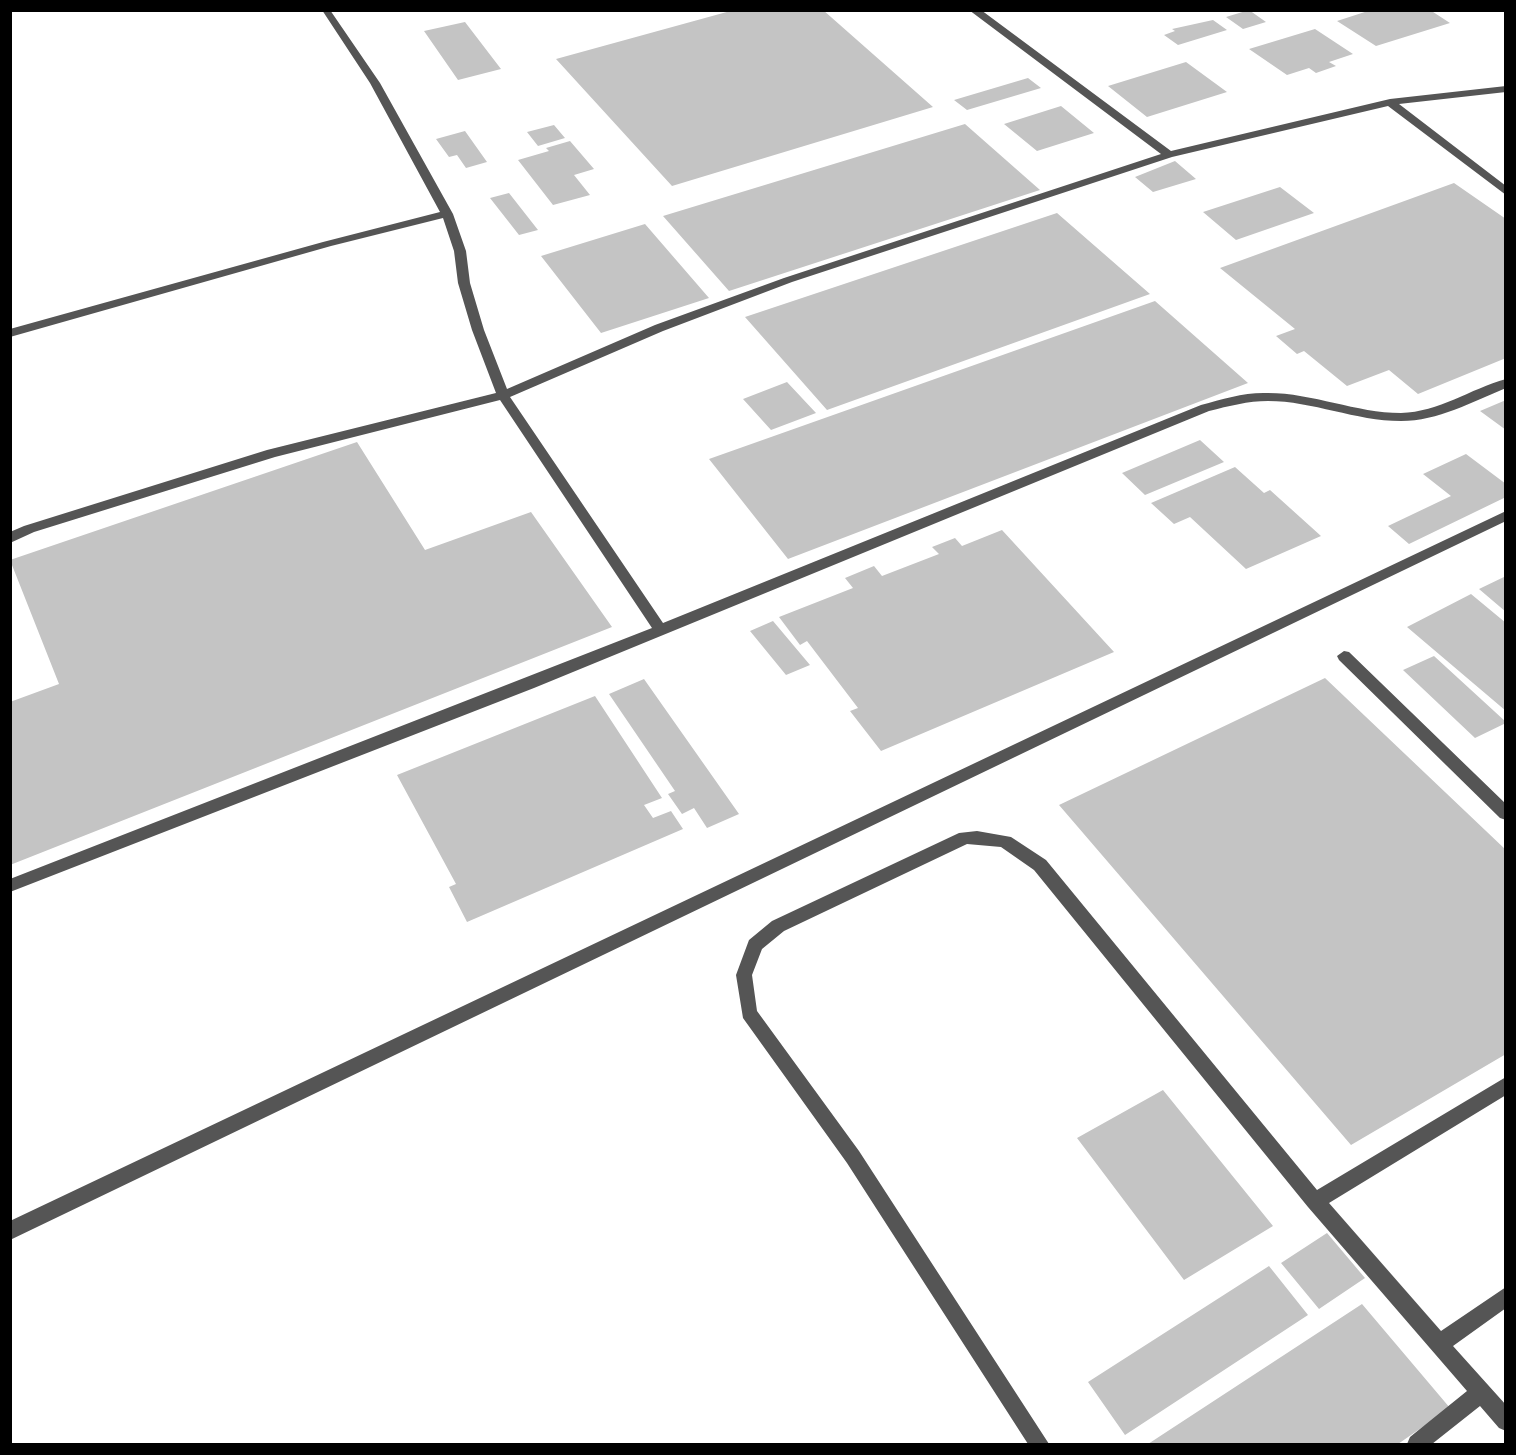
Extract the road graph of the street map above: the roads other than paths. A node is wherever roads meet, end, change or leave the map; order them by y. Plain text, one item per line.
1 (974, 10) edge
2 (326, 12) dead end
3 (1506, 89) edge
4 (1390, 102) junction
5 (1169, 155) junction
6 (1506, 192) edge
7 (447, 214) junction
8 (10, 333) edge
9 (1506, 383) edge
10 (503, 395) junction
11 (1506, 515) edge
12 (10, 538) edge
13 (661, 631) junction
14 (1344, 656) dead end
15 (1506, 814) edge
16 (10, 886) edge
17 (1506, 1084) edge
18 (1315, 1201) junction
19 (10, 1231) edge
20 (1506, 1296) edge
21 (1441, 1343) junction
22 (1482, 1392) junction
23 (1506, 1421) edge
24 (1039, 1444) edge
25 (1419, 1444) edge

1 - 5 street
2 - 7 street
3 - 4 street
4 - 5 street
4 - 6 street
5 - 10 street
7 - 8 street
7 - 10 street
9 - 13 street
10 - 12 street
10 - 13 street
11 - 19 street
13 - 16 street
14 - 15 street
17 - 18 street
18 - 21 street
18 - 24 street
20 - 21 street
21 - 22 street
22 - 23 street
22 - 25 street

